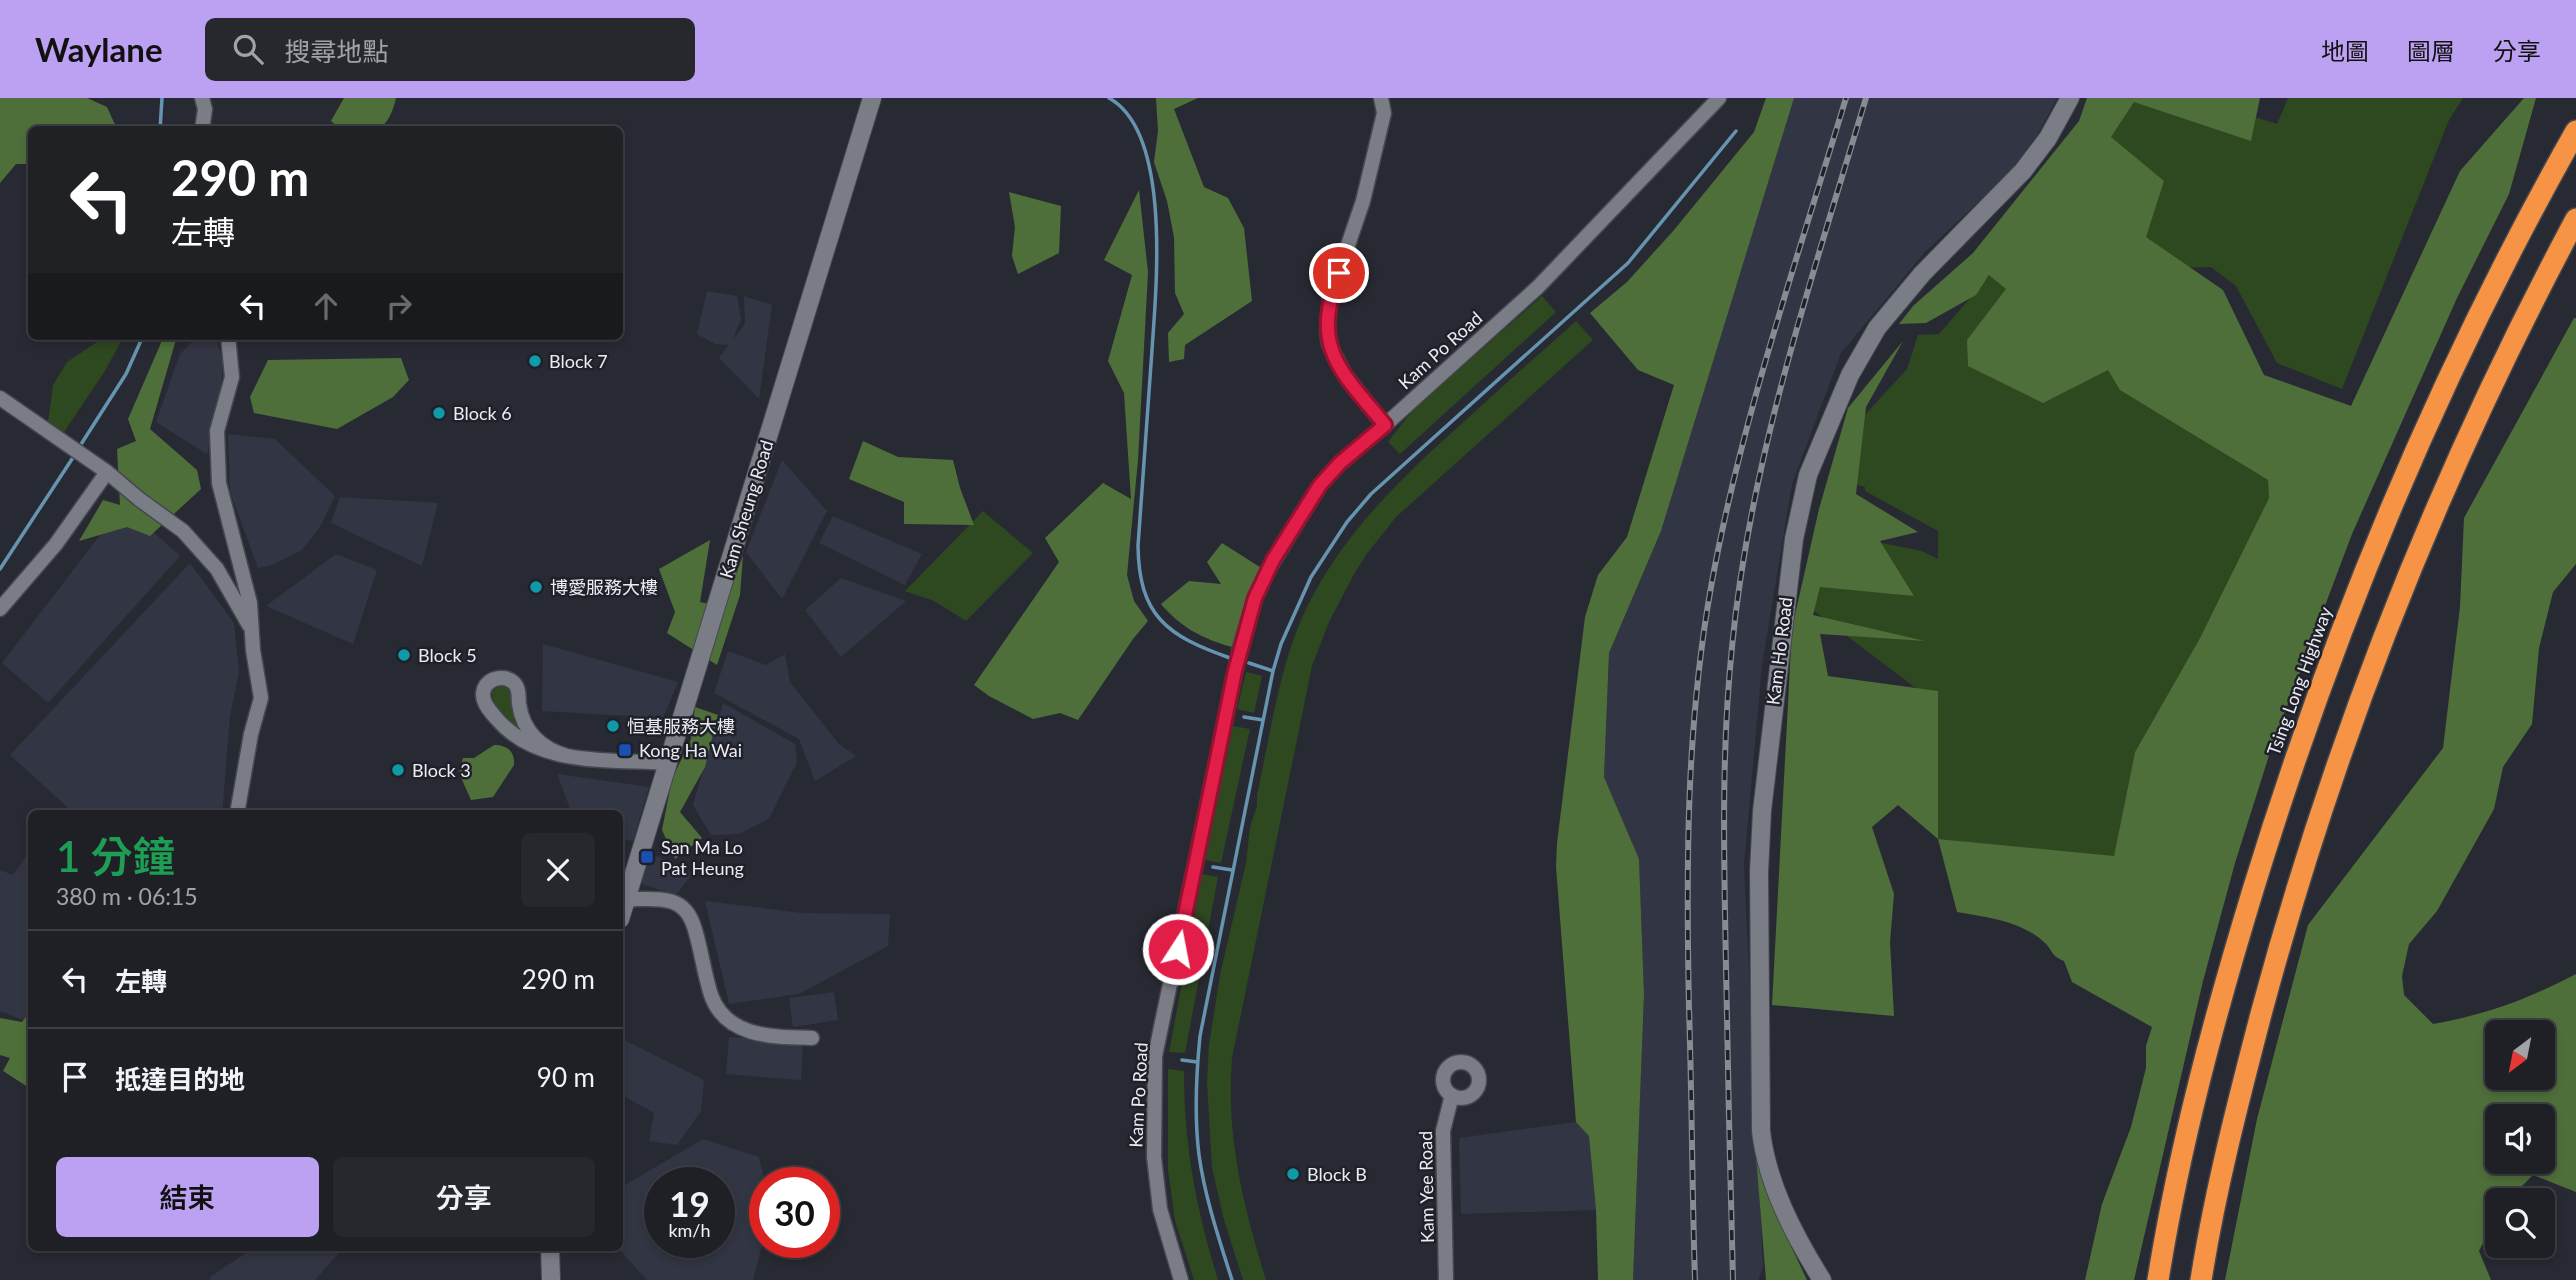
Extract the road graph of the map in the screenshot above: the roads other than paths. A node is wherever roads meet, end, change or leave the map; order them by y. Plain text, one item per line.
1 (202, 98) edge
2 (872, 98) edge
3 (1381, 98) edge
4 (1719, 98) edge
5 (2070, 98) edge
6 (203, 126) edge
7 (2576, 131) edge
8 (2576, 219) edge
9 (228, 340) edge
10 (0, 398) edge
11 (1385, 425) junction
12 (107, 472) junction
13 (0, 609) edge
14 (252, 629) junction
15 (567, 757) junction
16 (667, 763) junction
17 (238, 810) edge
18 (626, 899) junction
19 (623, 909) edge
20 (812, 1038) dead end
21 (1452, 1095) dead end
22 (550, 1251) edge
23 (551, 1280) edge
24 (1181, 1280) edge
25 (1446, 1280) edge
26 (1822, 1280) edge
27 (2158, 1280) edge
28 (2201, 1280) edge

1 - 6 street
2 - 16 main road, Kam Sheung Road
3 - 11 street
4 - 11 street, Kam Po Road
5 - 26 main road, Kam Ho Road
7 - 27 highway, Tsing Long Highway
8 - 28 highway
9 - 14 street
10 - 12 street
11 - 24 street, Kam Po Road
12 - 13 street
12 - 14 street
14 - 17 street
15 - 15 street
15 - 16 street
16 - 18 main road, Kam Sheung Road
18 - 19 main road, Kam Sheung Road
18 - 20 street
21 - 25 street, Kam Yee Road
22 - 23 main road

